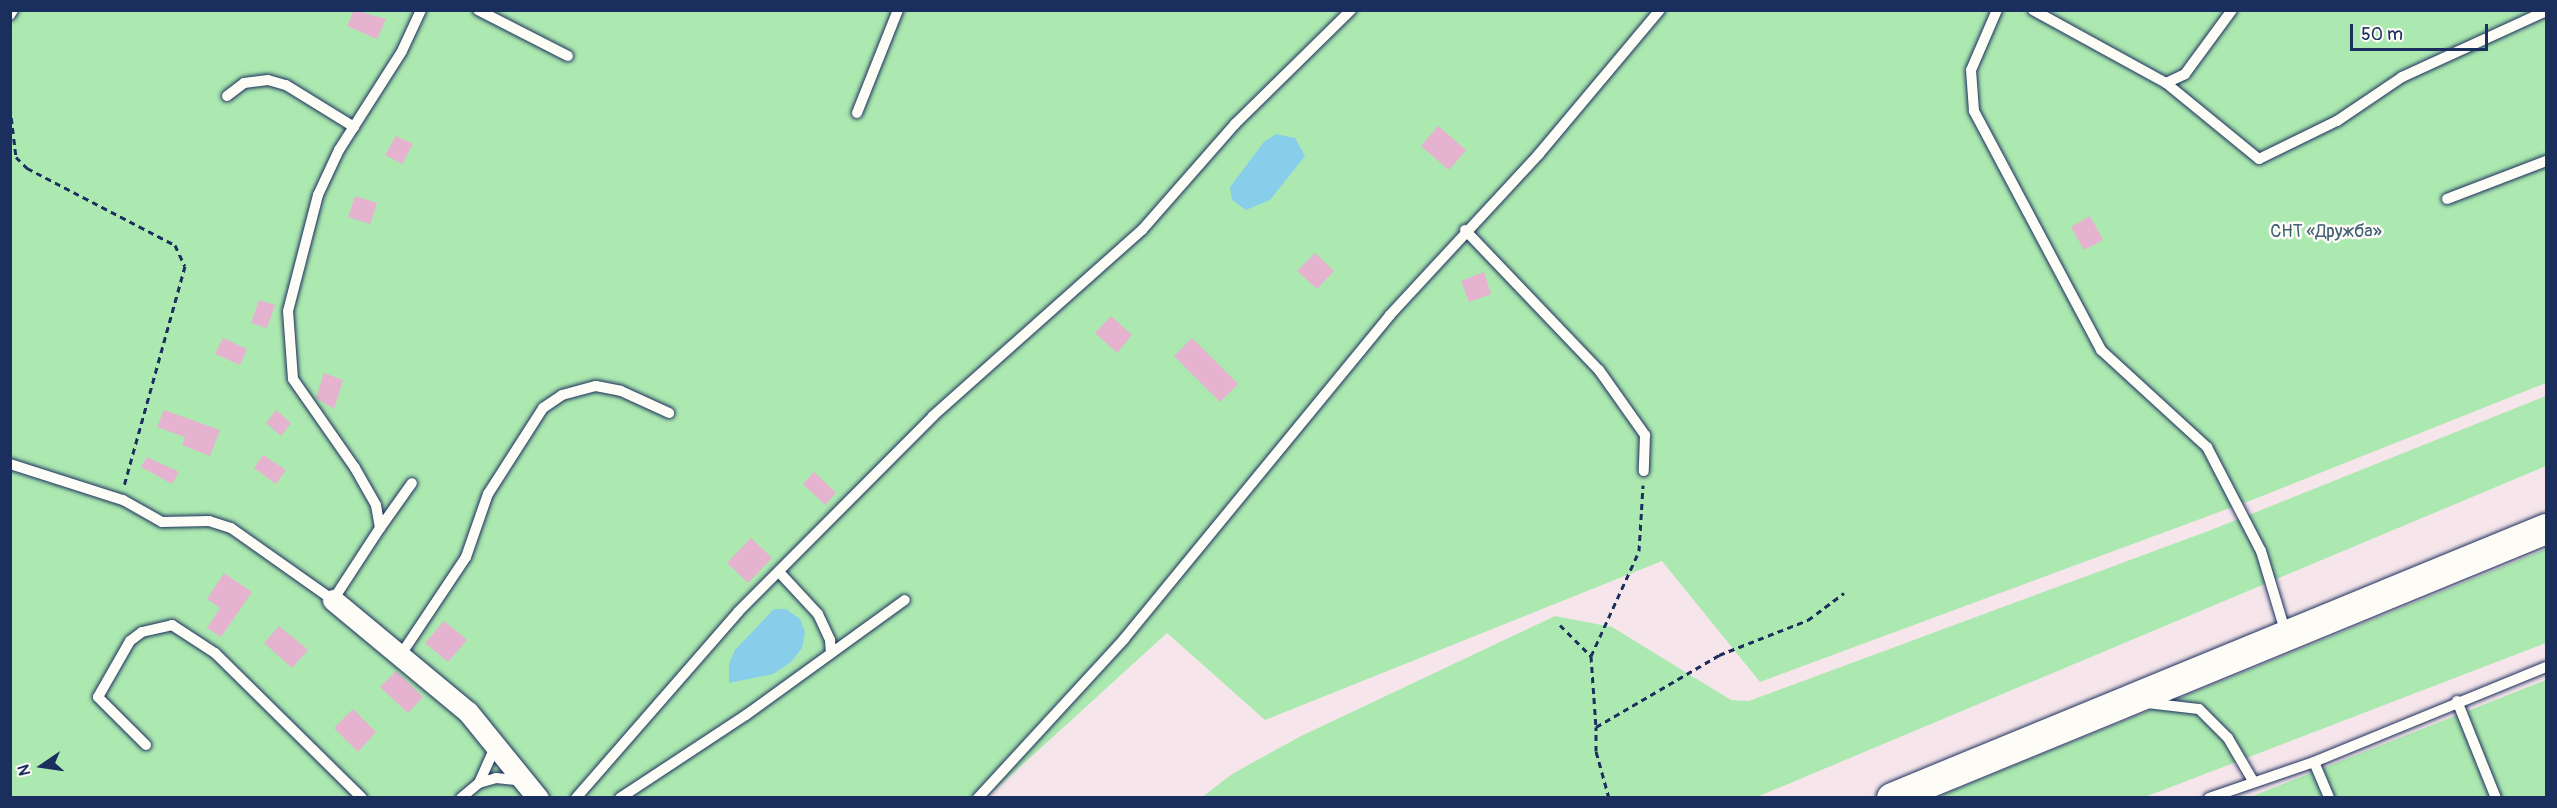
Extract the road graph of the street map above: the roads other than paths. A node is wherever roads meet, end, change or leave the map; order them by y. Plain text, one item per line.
1 (13, 10) edge
2 (422, 10) edge
3 (478, 10) edge
4 (898, 10) edge
5 (1351, 10) edge
6 (1660, 10) edge
7 (1998, 10) edge
8 (2033, 10) edge
9 (2232, 10) edge
10 (2547, 11) edge
11 (10, 15) edge
12 (568, 56) dead end
13 (2166, 82) junction
14 (227, 96) dead end
15 (857, 113) dead end
16 (354, 127) junction
17 (2547, 161) edge
18 (2447, 199) dead end
19 (1465, 230) junction
20 (669, 413) dead end
21 (10, 464) edge
22 (1644, 471) road end
23 (412, 483) dead end
24 (380, 528) junction
25 (2547, 529) edge
26 (780, 573) junction
27 (333, 600) junction
28 (905, 600) dead end
29 (2286, 634) junction
30 (831, 653) junction
31 (400, 656) junction
32 (2547, 667) edge
33 (2127, 700) junction
34 (2457, 701) junction
35 (146, 745) dead end
36 (496, 745) junction
37 (2314, 762) junction
38 (2252, 779) junction
39 (479, 783) junction
40 (532, 790) edge
41 (362, 798) edge
42 (461, 798) edge
43 (576, 798) edge
44 (620, 798) edge
45 (978, 798) edge
46 (1892, 798) edge
47 (2209, 798) edge
48 (2329, 798) edge
49 (2496, 798) edge

1 - 11 lane
2 - 16 lane
3 - 12 lane
4 - 15 lane
5 - 26 lane
6 - 19 lane
7 - 29 lane
8 - 13 lane
9 - 13 lane
10 - 13 lane
14 - 16 lane
16 - 24 lane
17 - 18 lane
19 - 22 lane
19 - 45 lane
20 - 31 lane
21 - 27 lane
23 - 24 lane
24 - 27 lane
25 - 29 street
26 - 30 lane
26 - 43 lane
27 - 31 street
28 - 30 lane
29 - 33 street
30 - 44 lane
31 - 36 street
32 - 34 lane
33 - 38 lane
33 - 46 street
34 - 37 lane
34 - 49 lane
35 - 41 lane
36 - 39 lane
36 - 40 street
37 - 38 lane
37 - 48 lane
38 - 47 lane
39 - 40 lane
39 - 42 lane

